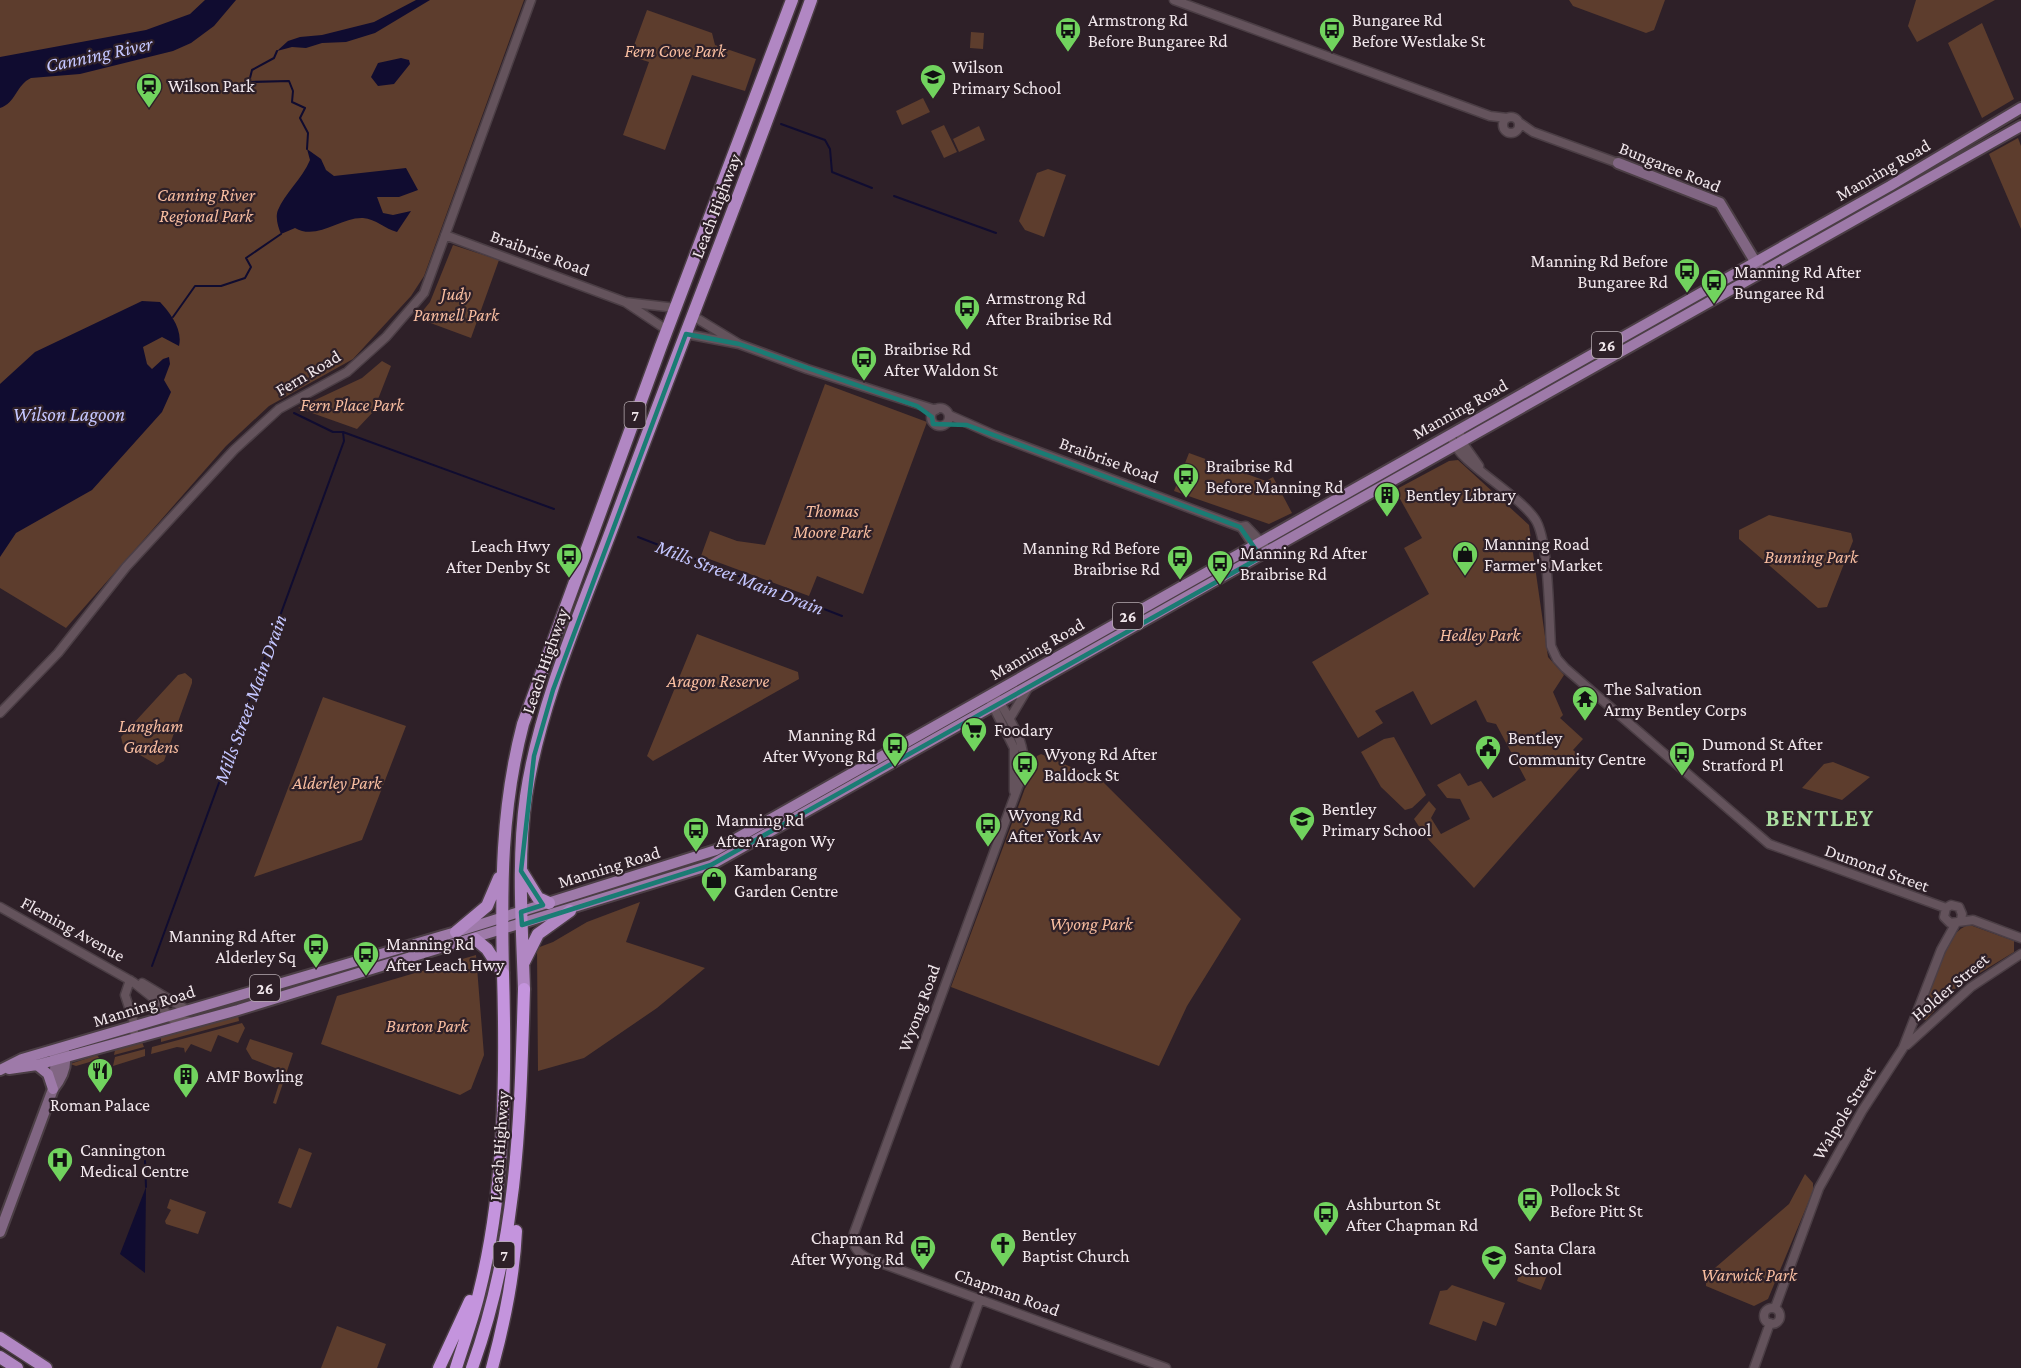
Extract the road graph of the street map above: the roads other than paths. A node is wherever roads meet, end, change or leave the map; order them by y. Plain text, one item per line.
1 (531, 0) edge
2 (792, 0) edge
3 (811, 0) edge
4 (1174, 0) edge
5 (2021, 108) edge
6 (1505, 121) junction
7 (2021, 126) edge
8 (1518, 127) junction
9 (1618, 163) joint
10 (445, 236) junction
11 (1755, 262) junction
12 (1761, 272) junction
13 (624, 302) junction
14 (675, 308) junction
15 (693, 316) junction
16 (667, 330) junction
17 (686, 334) junction
18 (739, 344) junction
19 (934, 413) junction
20 (947, 420) junction
21 (1455, 431) junction
22 (1458, 445) junction
23 (1257, 543) junction
24 (1265, 554) junction
25 (1028, 688) junction
26 (991, 694) junction
27 (997, 705) junction
28 (0, 713) edge
29 (1010, 718) junction
30 (1014, 794) junction
31 (502, 869) junction
32 (521, 871) junction
33 (549, 903) junction
34 (0, 907) edge
35 (570, 911) junction
36 (521, 912) junction
37 (1945, 914) junction
38 (502, 918) junction
39 (1960, 918) junction
40 (522, 925) junction
41 (502, 931) junction
42 (456, 932) junction
43 (1947, 937) junction
44 (2021, 938) edge
45 (475, 939) junction
46 (2021, 954) edge
47 (523, 963) junction
48 (503, 974) junction
49 (132, 981) junction
50 (187, 1010) junction
51 (169, 1016) junction
52 (199, 1022) junction
53 (135, 1026) junction
54 (124, 1042) junction
55 (1903, 1048) junction
56 (60, 1054) junction
57 (38, 1065) junction
58 (3, 1070) edge
59 (53, 1089) junction
60 (520, 1134) junction
61 (0, 1232) edge
62 (854, 1233) joint
63 (490, 1241) junction
64 (980, 1299) junction
65 (0, 1338) edge
66 (0, 1357) edge
67 (17, 1368) edge
68 (46, 1368) edge
69 (439, 1368) edge
70 (456, 1368) edge
71 (472, 1368) edge
72 (492, 1368) edge
73 (955, 1368) edge
74 (1166, 1368) edge
75 (1754, 1368) edge

1 - 10 street, Fern Road
2 - 14 highway, Leach Highway / 7
3 - 15 highway, Leach Highway / 7
4 - 6 street, Bungaree Road
5 - 11 main road, Manning Road / 26
6 - 8 street, Bungaree Road
6 - 8 street, Bungaree Road
7 - 12 main road, Manning Road / 26
8 - 9 street, Bungaree Road
9 - 11 main road, Bungaree Road
10 - 13 street, Braibrise Road
10 - 28 street, Fern Road
11 - 12 main road, Bungaree Road
11 - 21 main road, Manning Road / 26
12 - 22 main road, Manning Road / 26
13 - 14 street, Braibrise Road
13 - 16 street, Braibrise Road
14 - 16 highway, Leach Highway / 7
15 - 17 highway, Leach Highway / 7
15 - 18 street
16 - 31 highway, Leach Highway / 7
17 - 18 street
17 - 32 highway, Leach Highway / 7
18 - 19 street
19 - 20 street
19 - 20 street
20 - 23 street, Braibrise Road
21 - 22 street
21 - 23 main road, Manning Road / 26
22 - 24 main road, Manning Road / 26
22 - 37 street, Dumond Street
23 - 24 street, Braibrise Road
23 - 26 main road, Manning Road / 26
24 - 25 main road, Manning Road / 26
25 - 27 main road, Manning Road / 26
25 - 29 street
26 - 27 street, Wyong Road
26 - 33 main road, Manning Road / 26
27 - 29 street, Wyong Road
27 - 30 street, Wyong Road
27 - 35 main road, Manning Road / 26
29 - 30 street, Wyong Road
30 - 62 street, Wyong Road
31 - 38 highway, Leach Highway / 7
31 - 42 highway
32 - 33 highway
32 - 36 highway, Leach Highway / 7
33 - 36 main road, Manning Road / 26
34 - 49 street, Fleming Avenue
35 - 40 main road, Manning Road / 26
35 - 47 highway
36 - 38 main road, Manning Road / 26
36 - 40 highway, Leach Highway / 7
37 - 39 street
37 - 39 street
37 - 43 street, Walpole Street
38 - 41 highway, Leach Highway / 7
38 - 42 main road, Manning Road / 26
39 - 43 street, Walpole Street
39 - 44 street
40 - 41 main road, Manning Road / 26
40 - 47 highway, Leach Highway / 7
41 - 45 main road, Manning Road / 26
41 - 48 highway, Leach Highway / 7
42 - 50 main road, Manning Road / 26
43 - 55 street, Walpole Street
45 - 48 highway
45 - 52 main road, Manning Road / 26
46 - 55 street, Holder Street
47 - 60 highway, Leach Highway / 7
48 - 63 highway, Leach Highway / 7
49 - 50 street, Fleming Avenue
49 - 51 street, Fleming Avenue
49 - 53 street, Fleming Avenue
50 - 51 main road, Manning Road / 26
51 - 52 street
51 - 53 main road, Manning Road / 26
52 - 54 main road, Manning Road / 26
53 - 54 street
53 - 56 main road, Manning Road / 26
54 - 56 main road, Manning Road / 26
55 - 75 street, Walpole Street
56 - 57 main road, Manning Road / 26
56 - 58 main road, Manning Road / 26
56 - 59 main road
57 - 58 main road, Manning Road / 26
57 - 59 main road
59 - 61 main road
60 - 71 highway, Leach Highway / 7
60 - 72 highway
62 - 64 street, Chapman Road
63 - 69 highway
63 - 70 highway, Leach Highway / 7
64 - 73 street
64 - 74 street, Chapman Road
65 - 68 highway
66 - 67 highway

